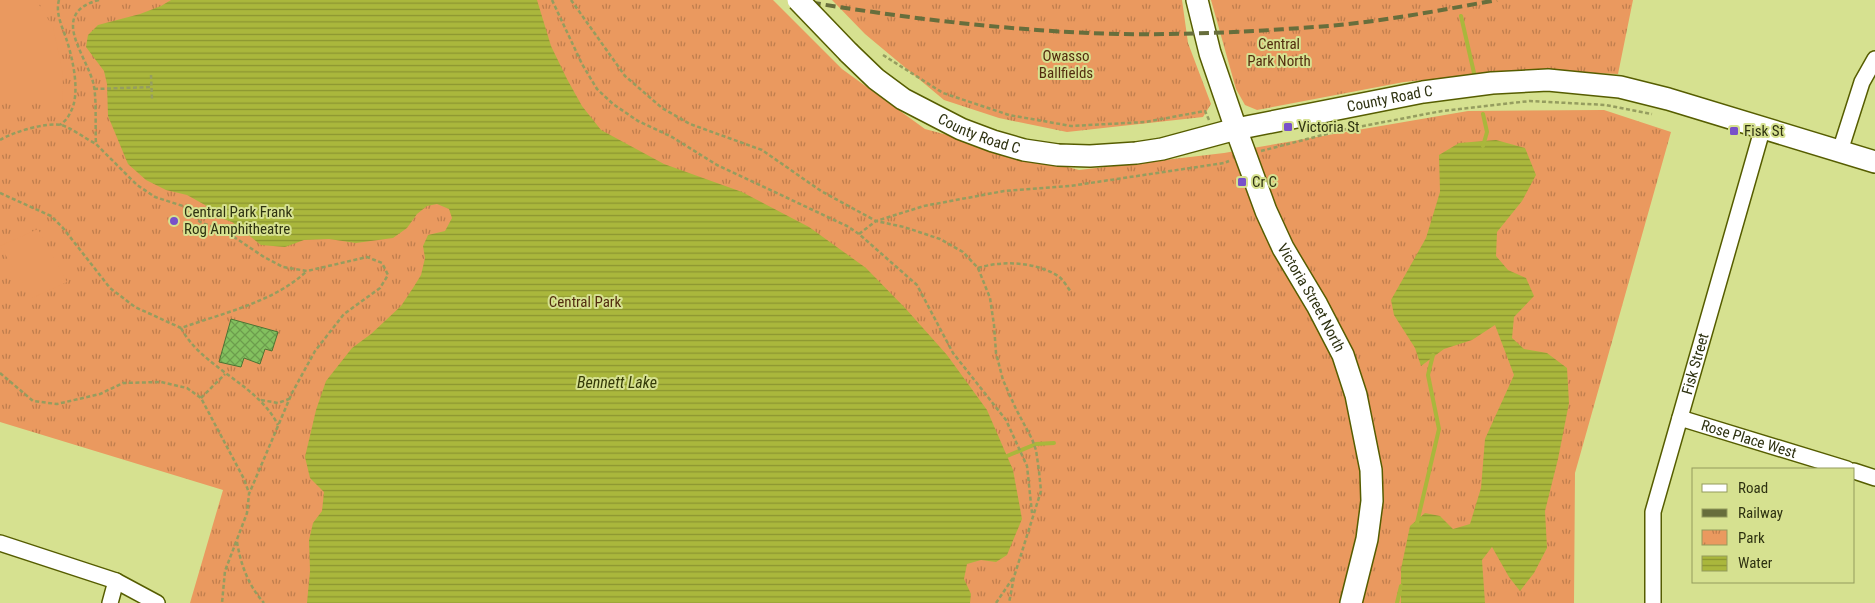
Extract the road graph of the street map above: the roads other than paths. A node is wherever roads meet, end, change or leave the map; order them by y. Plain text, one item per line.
1 (798, 0) edge
2 (1197, 0) edge
3 (1875, 59) edge
4 (1764, 128) junction
5 (1236, 129) junction
6 (1840, 152) junction
7 (1875, 162) edge
8 (1680, 418) junction
9 (1844, 468) edge
10 (1855, 472) edge
11 (1875, 478) edge
12 (0, 543) edge
13 (116, 581) junction
14 (110, 603) edge
15 (158, 603) edge
16 (1351, 603) edge
17 (1654, 603) edge

1 - 5 main road, County Road C, bridge
2 - 5 main road, Victoria Street North
3 - 6 street
4 - 5 main road, County Road C
4 - 6 main road, County Road C
4 - 8 street, Fisk Street
5 - 16 main road, Victoria Street North
6 - 7 main road, County Road C
8 - 9 street, Rose Place West
8 - 17 street, Fisk Street
10 - 11 street
12 - 13 street
13 - 14 street
13 - 15 street

